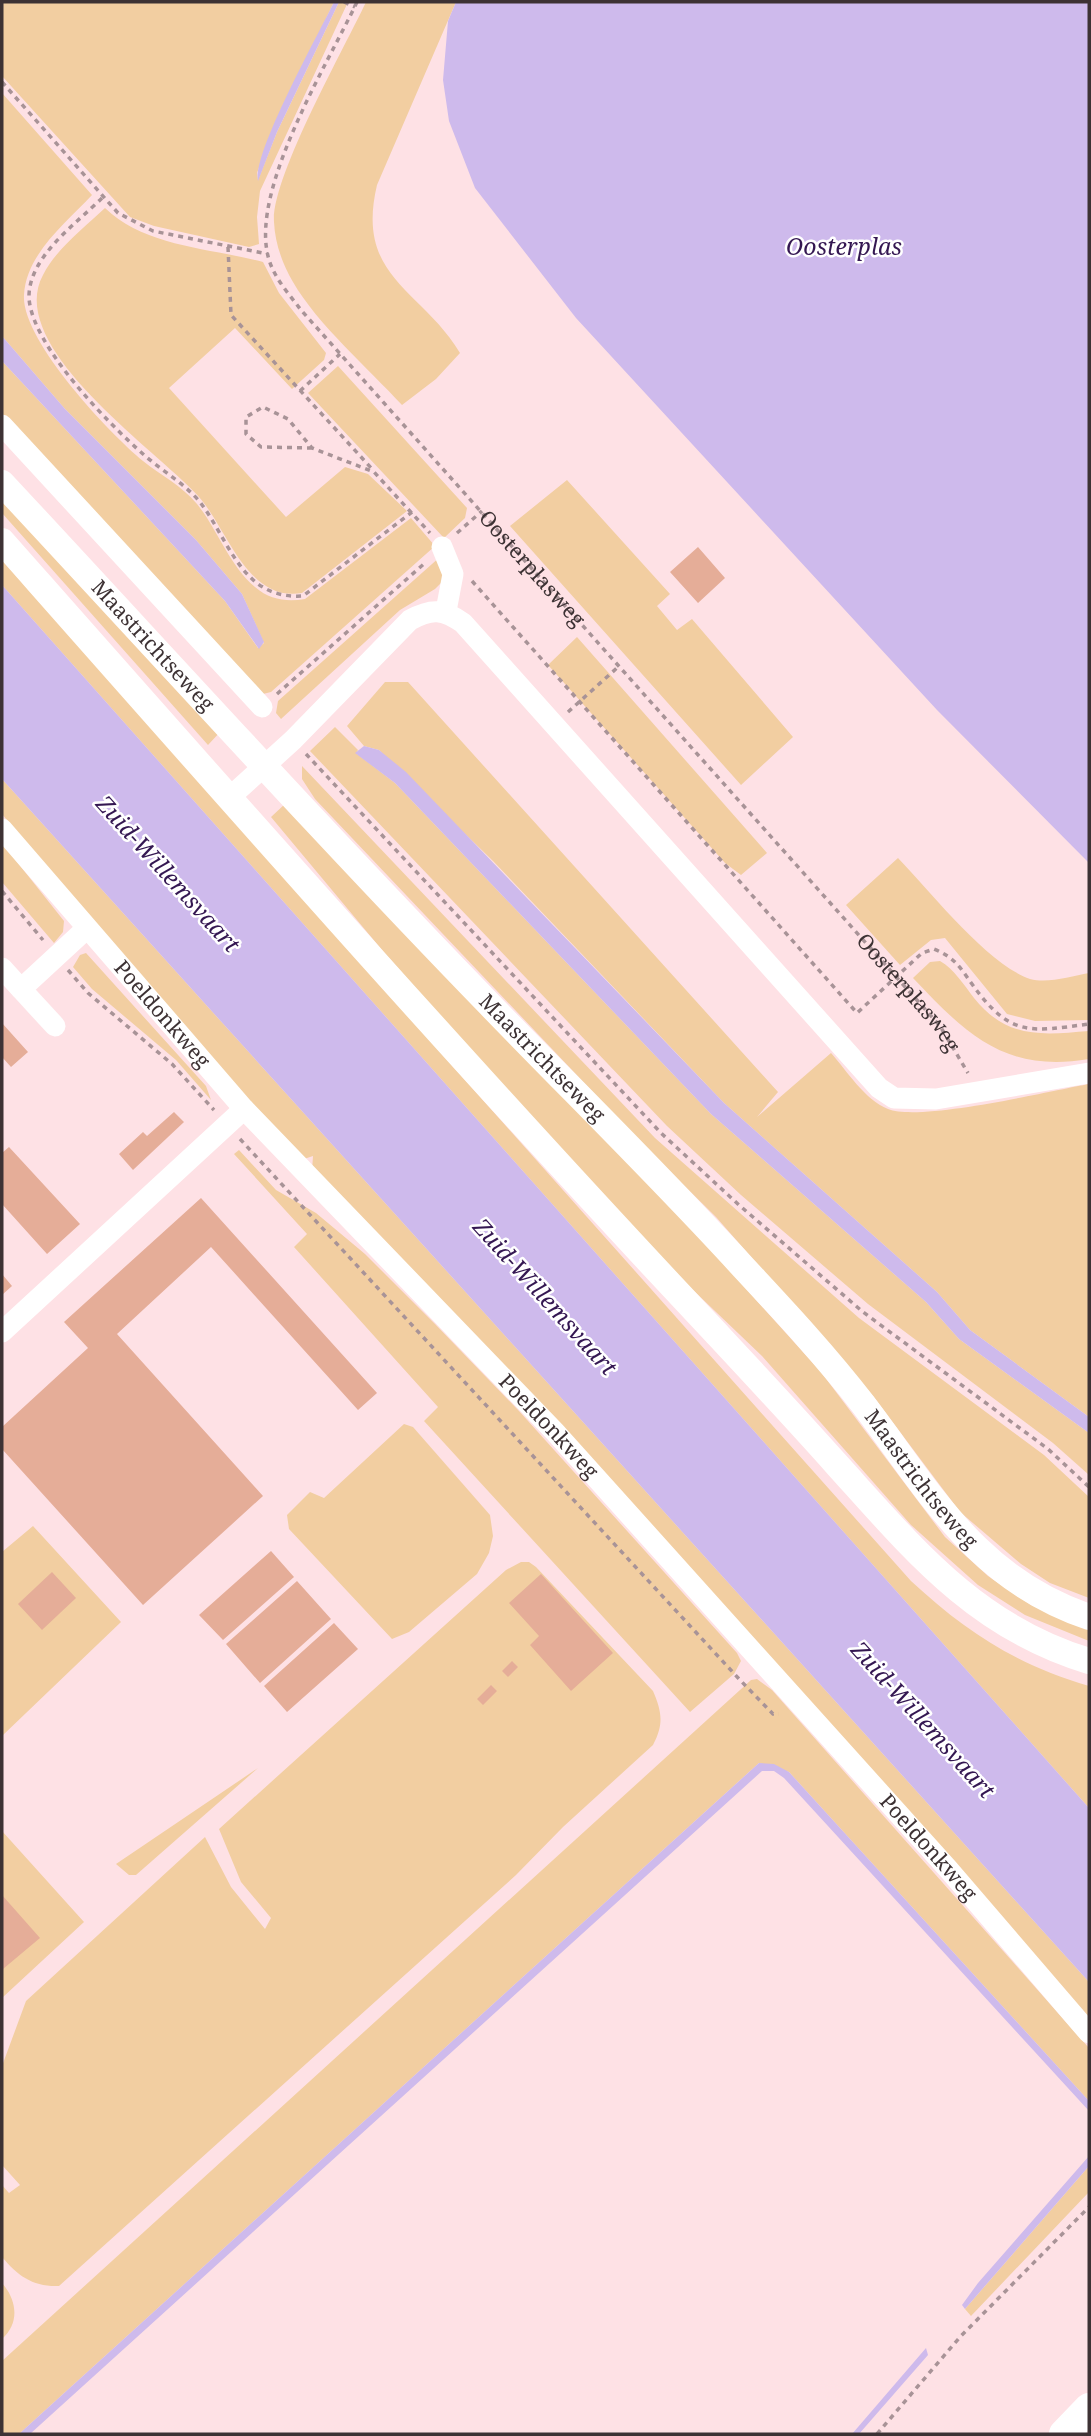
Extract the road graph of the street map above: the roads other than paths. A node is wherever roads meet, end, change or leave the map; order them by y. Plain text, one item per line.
1 (2, 425) edge
2 (2, 483) edge
3 (2, 541) edge
4 (442, 547) road end
5 (446, 611) junction
6 (262, 707) road end
7 (264, 767) junction
8 (229, 798) junction
9 (2, 829) edge
10 (86, 929) junction
11 (2, 968) edge
12 (21, 989) junction
13 (55, 1026) dead end
14 (1089, 1073) edge
15 (244, 1109) junction
16 (2, 1332) edge
17 (1089, 1617) edge
18 (1089, 1661) edge
19 (1089, 2033) edge
20 (1089, 2409) edge
21 (1064, 2434) edge

1 - 6 street
2 - 7 main road, Maastrichtseweg
3 - 8 main road, Maastrichtseweg
4 - 5 street
5 - 7 street
5 - 14 street
7 - 8 street
7 - 17 main road, Maastrichtseweg
8 - 18 main road, Maastrichtseweg
9 - 10 street, Poeldonkweg
10 - 12 street
10 - 15 street, Poeldonkweg
11 - 12 street
12 - 13 street
15 - 16 street
15 - 19 street, Poeldonkweg
20 - 21 highway

